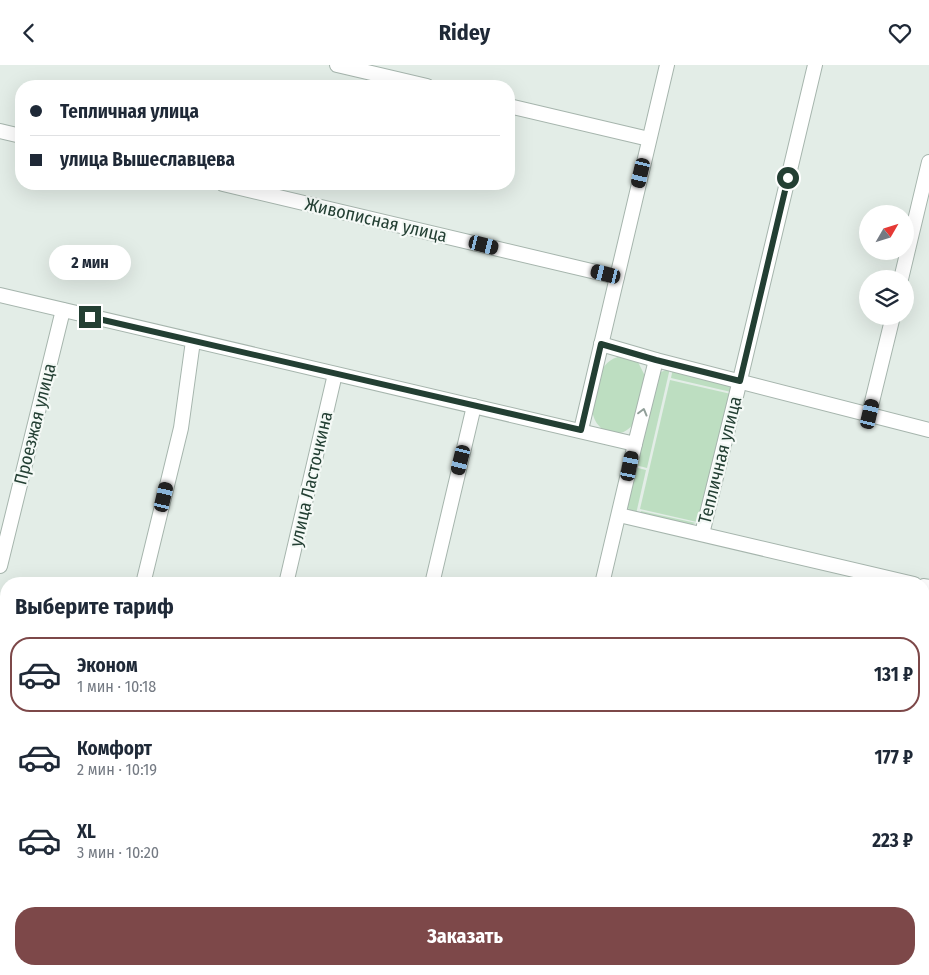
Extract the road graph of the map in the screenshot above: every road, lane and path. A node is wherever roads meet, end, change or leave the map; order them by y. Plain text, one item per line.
1 (337, 65) edge
2 (667, 65) edge
3 (815, 65) edge
4 (401, 80) edge
5 (515, 107) edge
6 (0, 131) edge
7 (15, 135) edge
8 (649, 139) junction
9 (929, 162) edge
10 (248, 190) edge
11 (903, 270) edge
12 (617, 277) junction
13 (0, 295) edge
14 (63, 310) junction
15 (890, 325) edge
16 (193, 341) junction
17 (601, 344) junction
18 (656, 360) junction
19 (335, 374) junction
20 (740, 381) junction
21 (474, 406) junction
22 (870, 414) junction
23 (929, 429) edge
24 (581, 430) junction
25 (635, 444) junction
26 (619, 515) junction
27 (702, 534) junction
28 (0, 566) edge
29 (145, 577) edge
30 (288, 577) edge
31 (434, 577) edge
32 (604, 577) edge
33 (884, 577) edge

1 - 4 street
2 - 8 street
3 - 20 street, Тепличная улица
5 - 8 street
6 - 7 street
8 - 12 street
9 - 11 street
10 - 12 street, Живописная улица
12 - 17 street
13 - 14 street
14 - 16 street
14 - 28 street, Проезжая улица
15 - 22 street
16 - 19 street
16 - 29 street
17 - 18 street
17 - 24 street
18 - 20 street
25 -> 18 street
19 - 21 street
19 - 30 street, улица Ласточкина
20 - 22 street
20 - 27 street, Тепличная улица
21 - 24 street
21 - 31 street
22 - 23 street
24 - 25 street
25 - 26 street
26 - 27 street
26 - 32 street
27 - 33 street

